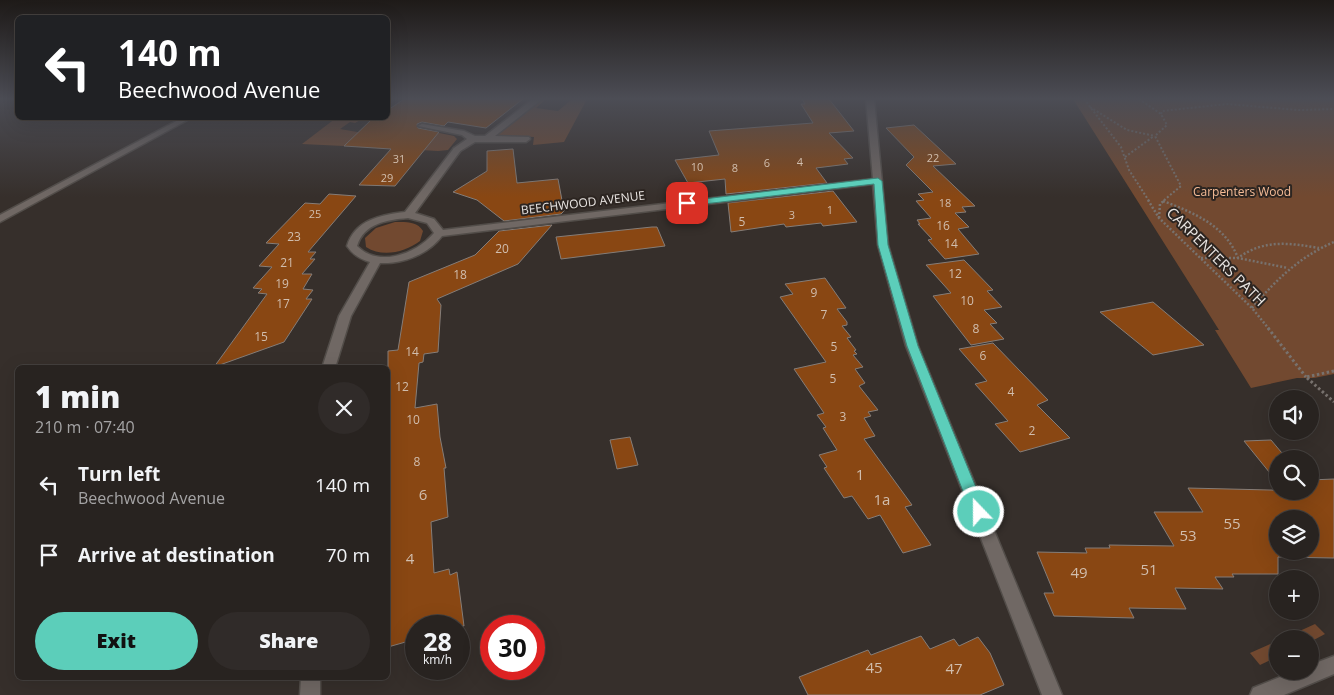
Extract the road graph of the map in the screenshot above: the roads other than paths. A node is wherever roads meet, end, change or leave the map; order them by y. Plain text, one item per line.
1 (162, 131) edge
2 (455, 131) edge
3 (497, 131) edge
4 (873, 131) edge
5 (473, 139) junction
6 (487, 139) junction
7 (526, 139) dead end
8 (878, 181) junction
9 (408, 215) junction
10 (0, 219) edge
11 (439, 233) junction
12 (377, 260) junction
13 (329, 365) edge
14 (1334, 666) edge
15 (311, 680) edge
16 (310, 695) edge
17 (1052, 695) edge
18 (1260, 695) edge

1 - 10 street
2 - 5 street
3 - 6 street
4 - 8 street
5 - 6 street
5 - 9 street
6 - 7 street
8 - 11 street, BEECHWOOD AVENUE
8 - 17 street
9 - 11 street
9 - 12 street
11 - 12 street
12 - 13 street
14 - 18 street
15 - 16 street

